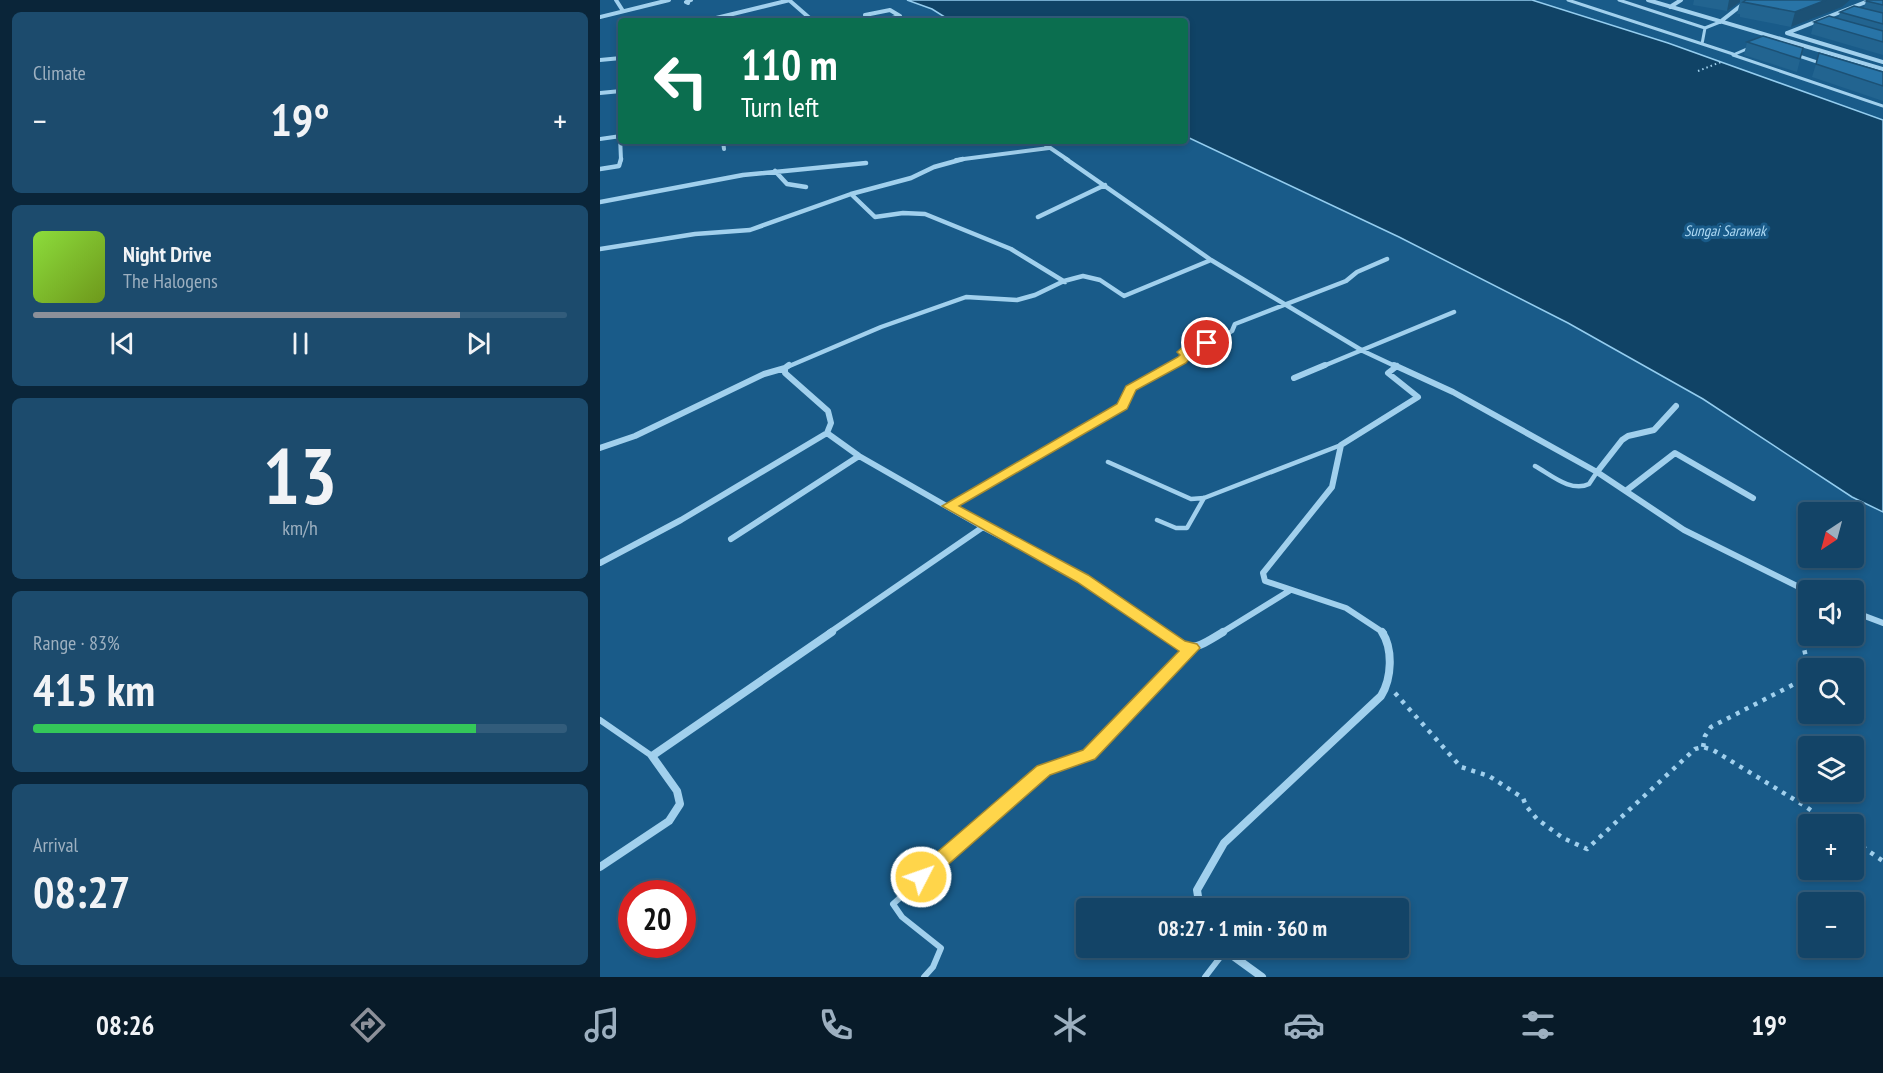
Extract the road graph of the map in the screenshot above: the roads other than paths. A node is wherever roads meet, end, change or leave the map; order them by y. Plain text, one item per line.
1 (616, 0) edge
2 (669, 0) edge
3 (790, 0) edge
4 (1568, 0) edge
5 (1619, 0) edge
6 (1648, 0) edge
7 (1681, 0) edge
8 (1748, 0) edge
9 (1871, 0) edge
10 (1864, 1) edge
11 (1670, 7) junction
12 (623, 11) junction
13 (1844, 12) junction
14 (1854, 14) edge
15 (866, 15) dead end
16 (600, 17) edge
17 (716, 18) edge
18 (809, 18) edge
19 (892, 18) edge
20 (1720, 22) junction
21 (1818, 22) junction
22 (1828, 25) edge
23 (1705, 28) junction
24 (1787, 33) junction
25 (1778, 37) junction
26 (1769, 40) edge
27 (1702, 44) junction
28 (1751, 47) edge
29 (1733, 54) junction
30 (1793, 54) edge
31 (618, 58) edge
32 (600, 60) edge
33 (1883, 62) edge
34 (1827, 65) edge
35 (1883, 69) edge
36 (618, 91) edge
37 (600, 93) edge
38 (1883, 106) edge
39 (618, 136) edge
40 (600, 139) edge
41 (620, 144) edge
42 (723, 144) edge
43 (1044, 144) edge
44 (1049, 148) junction
45 (724, 149) dead end
46 (866, 163) dead end
47 (600, 169) edge
48 (775, 171) junction
49 (1105, 185) junction
50 (806, 187) dead end
51 (851, 194) junction
52 (600, 202) edge
53 (1038, 218) dead end
54 (600, 249) edge
55 (1387, 259) dead end
56 (1211, 260) junction
57 (1065, 282) junction
58 (1287, 305) junction
59 (1454, 312) dead end
60 (1363, 351) junction
61 (1397, 366) junction
62 (785, 368) junction
63 (1294, 378) dead end
64 (1676, 406) dead end
65 (827, 433) junction
66 (1341, 445) junction
67 (600, 448) edge
68 (859, 456) junction
69 (1108, 462) dead end
70 (1535, 466) dead end
71 (1597, 472) junction
72 (1627, 490) junction
73 (1204, 498) junction
74 (1753, 498) dead end
75 (949, 506) junction
76 (1156, 520) dead end
77 (983, 526) junction
78 (731, 539) dead end
79 (600, 563) edge
80 (1798, 587) edge
81 (1289, 591) junction
82 (1864, 616) edge
83 (1883, 623) edge
84 (1192, 648) junction
85 (600, 720) edge
86 (652, 756) junction
87 (600, 867) edge
88 (1198, 898) edge
89 (1218, 958) edge
90 (1235, 958) edge
91 (924, 977) edge
92 (1205, 977) edge
93 (1262, 977) edge

1 - 12 street
2 - 12 street
3 - 17 street
3 - 18 street
4 - 27 lane
5 - 23 lane
6 - 11 street
7 - 11 street
8 - 20 street
9 - 10 street
10 - 13 street
11 - 20 street
12 - 16 street
13 - 14 street
13 - 21 street
15 - 19 street
20 - 23 lane
20 - 25 street
21 - 22 lane
21 - 24 street
23 - 27 lane
24 - 25 street
24 - 33 street
25 - 26 lane
25 - 35 street
27 - 29 lane
28 - 29 lane
29 - 38 lane
30 - 34 lane
31 - 32 street
36 - 37 street
39 - 40 street
41 - 47 street
42 - 45 street
43 - 44 street
44 - 49 street
44 - 51 street
46 - 48 street
48 - 50 street
48 - 52 street
49 - 53 street
49 - 56 street
51 - 54 street
51 - 57 street
55 - 58 street
56 - 57 street
56 - 58 street
57 - 62 street
58 - 60 street
58 - 75 street
59 - 60 street
60 - 61 street
60 - 63 street
61 - 66 street
61 - 71 street
62 - 65 street
62 - 67 street
64 - 71 street
65 - 68 street
65 - 79 street
66 - 73 lane
66 - 81 street
68 - 75 street
68 - 78 street
69 - 73 lane
70 - 71 lane
71 - 72 street
72 - 74 street
72 - 80 street
73 - 76 lane
75 - 77 street
77 - 84 street
77 - 86 street
81 - 84 street
81 - 88 street
82 - 83 street
84 - 91 lane
85 - 86 lane
86 - 87 street
89 - 92 lane
90 - 93 street

